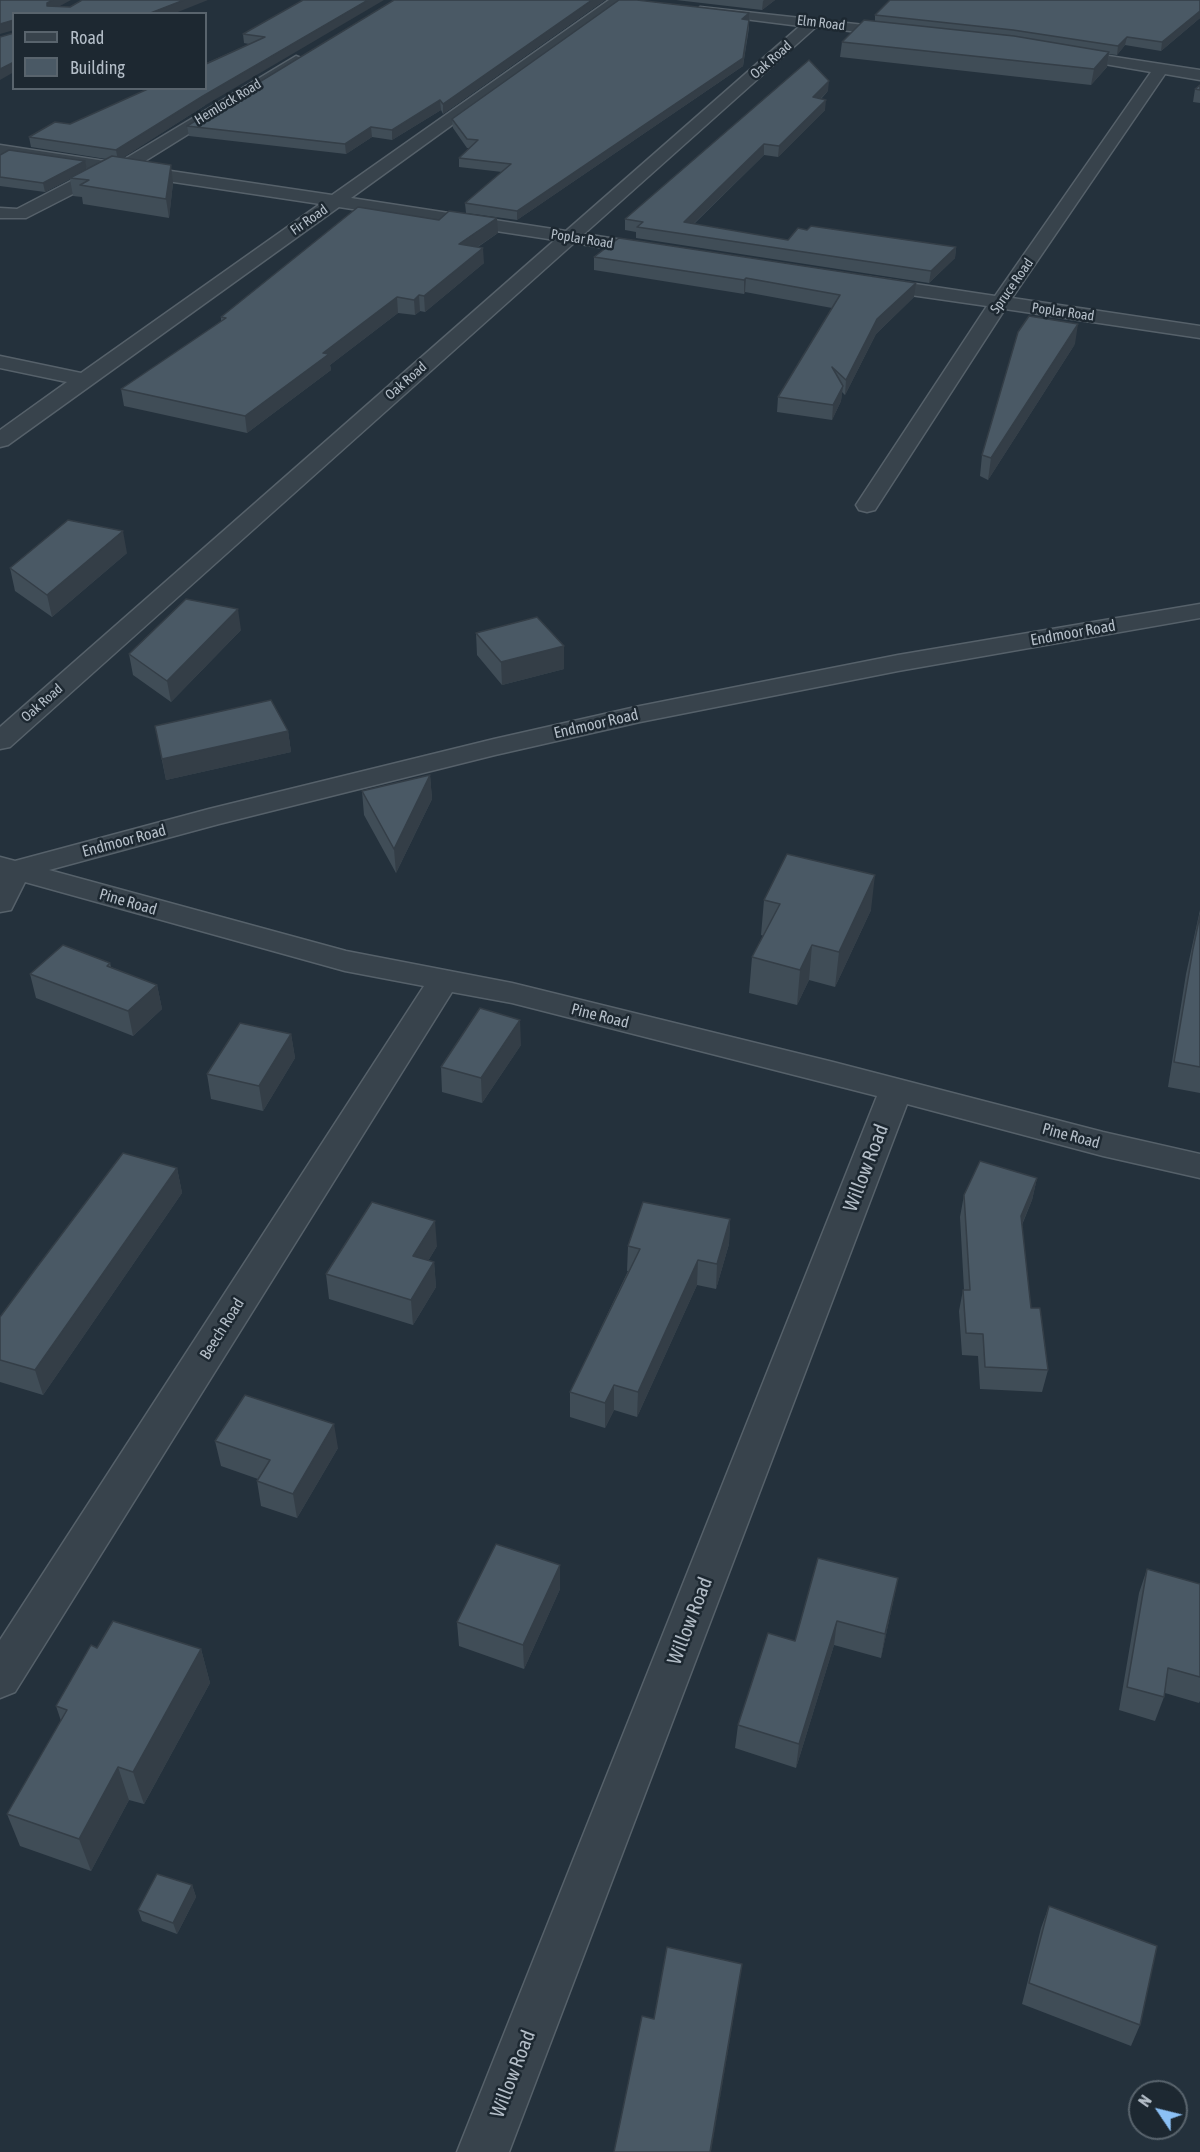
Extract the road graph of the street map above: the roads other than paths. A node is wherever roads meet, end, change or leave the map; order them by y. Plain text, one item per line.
1 (623, 0) edge
2 (688, 8) edge
3 (813, 22) junction
4 (919, 35) edge
5 (1044, 50) edge
6 (305, 55) edge
7 (1161, 69) junction
8 (1200, 75) edge
9 (0, 150) edge
10 (116, 168) junction
11 (335, 201) junction
12 (0, 213) edge
13 (570, 237) junction
14 (674, 253) edge
15 (849, 280) edge
16 (1000, 303) junction
17 (1200, 332) edge
18 (0, 362) edge
19 (85, 380) junction
20 (0, 440) edge
21 (867, 505) dead end
22 (1200, 611) edge
23 (0, 741) edge
24 (5, 870) edge
25 (0, 903) edge
26 (444, 980) junction
27 (896, 1090) junction
28 (1200, 1166) edge
29 (0, 1678) edge
30 (483, 2152) edge

1 - 11 street, Fir Road
2 - 3 street, Elm Road
3 - 4 street, Elm Road
3 - 13 street, Oak Road
5 - 7 street
6 - 10 street, Hemlock Road
7 - 8 street
7 - 16 street, Spruce Road
9 - 10 street, Poplar Road
10 - 11 street, Poplar Road
10 - 12 street, Hemlock Road
11 - 13 street, Poplar Road
11 - 19 street, Fir Road
13 - 14 street, Poplar Road
13 - 23 street, Oak Road
15 - 16 street, Poplar Road
16 - 17 street, Poplar Road
16 - 21 street, Spruce Road
18 - 19 street
19 - 20 street, Fir Road
22 - 24 street, Endmoor Road
24 - 25 street
24 - 26 street, Pine Road
26 - 27 street, Pine Road
26 - 29 street, Beech Road
27 - 28 street, Pine Road
27 - 30 street, Willow Road

